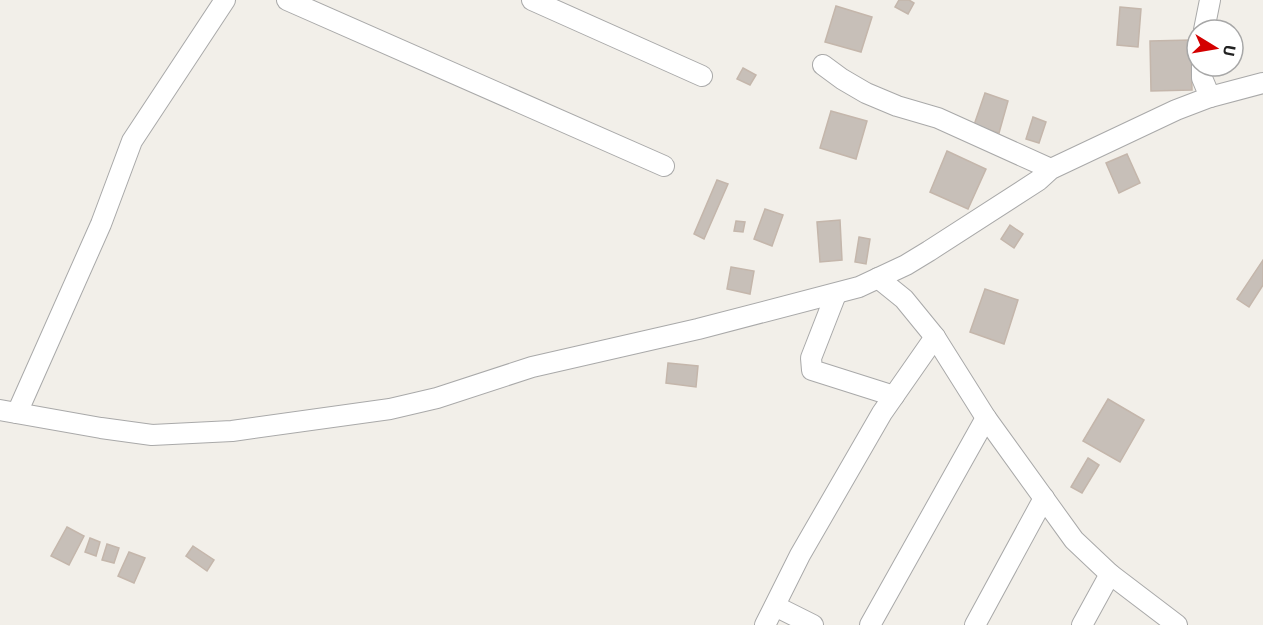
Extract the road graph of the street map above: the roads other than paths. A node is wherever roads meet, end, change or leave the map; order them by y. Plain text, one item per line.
1 (225, 0) edge
2 (287, 0) edge
3 (532, 0) edge
4 (1210, 0) edge
5 (1206, 18) edge
6 (823, 65) dead end
7 (702, 76) dead end
8 (1202, 78) edge
9 (1263, 83) edge
10 (1210, 97) junction
11 (664, 166) dead end
12 (1051, 169) junction
13 (878, 278) junction
14 (836, 294) junction
15 (935, 337) junction
16 (894, 396) junction
17 (9, 412) edge
18 (987, 418) junction
19 (1044, 498) junction
20 (1110, 574) junction
21 (774, 606) junction
22 (765, 625) edge
23 (813, 625) edge
24 (870, 625) edge
25 (975, 625) edge
26 (1082, 625) edge
27 (1177, 625) edge

1 - 17 street
2 - 11 street
3 - 7 street
4 - 5 street
6 - 12 street
8 - 10 street
9 - 10 street
10 - 12 street
12 - 13 street
13 - 14 street
13 - 15 street
14 - 16 street
14 - 17 street
15 - 16 street
15 - 18 street
16 - 21 street
18 - 19 street
18 - 24 street
19 - 20 street
19 - 25 street
20 - 26 street
20 - 27 street
21 - 22 street
21 - 23 street

